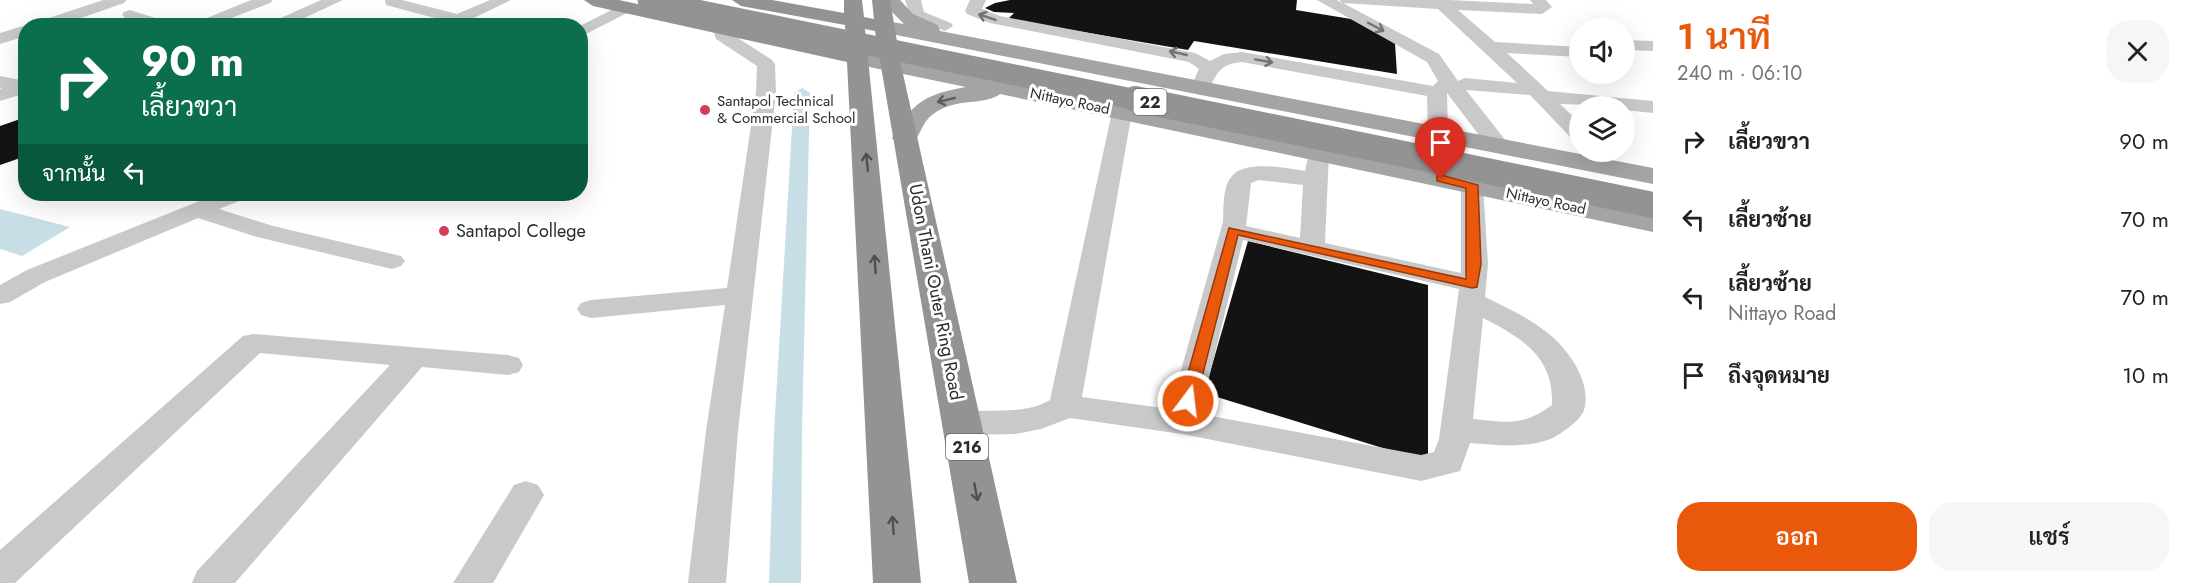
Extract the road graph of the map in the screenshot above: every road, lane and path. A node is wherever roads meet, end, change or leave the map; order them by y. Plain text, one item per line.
1 (120, 0) edge
2 (265, 0) edge
3 (335, 0) edge
4 (503, 0) edge
5 (593, 0) edge
6 (693, 0) edge
7 (750, 0) edge
8 (795, 0) edge
9 (881, 0) edge
10 (889, 0) edge
11 (913, 0) edge
12 (978, 0) edge
13 (1324, 0) edge
14 (1348, 0) edge
15 (1538, 0) edge
16 (391, 2) dead end
17 (637, 3) edge
18 (1441, 3) edge
19 (854, 11) edge
20 (130, 15) dead end
21 (955, 16) edge
22 (65, 18) edge
23 (140, 18) edge
24 (217, 18) edge
25 (291, 18) edge
26 (432, 18) edge
27 (461, 18) edge
28 (720, 27) junction
29 (886, 27) junction
30 (588, 28) edge
31 (746, 32) junction
32 (18, 33) edge
33 (0, 39) edge
34 (1635, 45) edge
35 (979, 46) junction
36 (1653, 46) edge
37 (1490, 47) junction
38 (1569, 51) edge
39 (858, 58) junction
40 (1055, 62) junction
41 (891, 65) junction
42 (1204, 79) junction
43 (0, 82) edge
44 (18, 86) edge
45 (1450, 86) junction
46 (18, 89) edge
47 (1025, 92) junction
48 (1539, 93) junction
49 (0, 95) edge
50 (860, 97) junction
51 (1653, 107) edge
52 (1122, 112) junction
53 (1569, 124) edge
54 (1438, 134) junction
55 (905, 138) junction
56 (1499, 146) junction
57 (1569, 155) edge
58 (1609, 162) edge
59 (1317, 166) junction
60 (1653, 176) edge
61 (1472, 185) junction
62 (1653, 190) edge
63 (219, 201) edge
64 (1653, 205) edge
65 (197, 210) junction
66 (1653, 223) edge
67 (1233, 230) junction
68 (1312, 248) junction
69 (392, 261) dead end
70 (1471, 293) junction
71 (740, 295) junction
72 (0, 296) edge
73 (591, 309) dead end
74 (414, 357) junction
75 (508, 365) dead end
76 (1065, 406) junction
77 (1182, 422) junction
78 (963, 423) junction
79 (1456, 430) junction
80 (526, 495) dead end
81 (0, 573) edge
82 (211, 583) edge
83 (472, 583) edge
84 (707, 583) edge
85 (897, 583) edge
86 (993, 583) edge

1 - 22 street
2 - 24 street
3 - 25 street
4 - 27 street
5 - 17 highway, Nittayo Road / 22
6 - 62 highway, Nittayo Road / 22
7 - 8 highway
7 - 19 highway, Nittayo Road / 22
7 - 28 highway
9 - 29 highway, Udon Thani Outer Ring Road / 216
10 - 21 main road
11 - 21 street
42 -> 12 street
13 -> 45 street
14 - 18 street
15 - 18 street
16 - 26 street
17 - 28 highway, Nittayo Road / 22
17 - 30 street
17 - 64 highway, Nittayo Road / 22, bridge
18 - 37 street
19 - 29 highway, Nittayo Road / 22
19 - 39 highway
20 - 23 street
21 - 35 main road
28 - 31 highway, Nittayo Road / 22
28 - 71 street
29 - 35 main road, Nittayo Road / 22
29 - 41 highway, Udon Thani Outer Ring Road / 216
31 - 39 highway, Nittayo Road / 22
31 - 50 highway
32 - 33 street
34 - 36 street
35 - 40 main road, Nittayo Road / 22
37 - 38 street
37 - 48 street
39 - 41 main road, Nittayo Road / 22
39 - 50 highway
40 - 42 main road, Nittayo Road / 22
40 - 47 main road
41 - 47 main road, Nittayo Road / 22
41 - 55 highway, Udon Thani Outer Ring Road / 216
42 -> 45 street
42 - 54 main road, Nittayo Road / 22
43 - 44 street
45 - 48 street
45 - 54 street
45 - 56 street
46 - 49 street
47 - 52 main road, Nittayo Road / 22
47 -> 55 main road
48 - 51 street
48 - 53 street
85 -> 50 highway
52 - 59 main road, Nittayo Road / 22
52 - 76 street
54 - 56 main road, Nittayo Road / 22
55 - 78 highway, Udon Thani Outer Ring Road / 216
56 - 57 main road, Nittayo Road / 22
58 - 60 main road, Nittayo Road / 22
59 - 61 main road, Nittayo Road / 22
59 - 67 street
59 - 68 street
61 - 66 main road, Nittayo Road / 22
61 - 70 street
63 - 65 street
65 - 69 street
65 - 72 street
67 - 68 street
67 - 77 street
68 - 70 street
70 - 79 street
70 - 79 street
71 - 73 street
71 - 84 street
74 - 75 street
74 - 81 street
74 - 82 street
76 - 77 street
76 - 78 street
77 - 79 street
78 -> 86 highway, Udon Thani Outer Ring Road / 216
80 - 83 street

